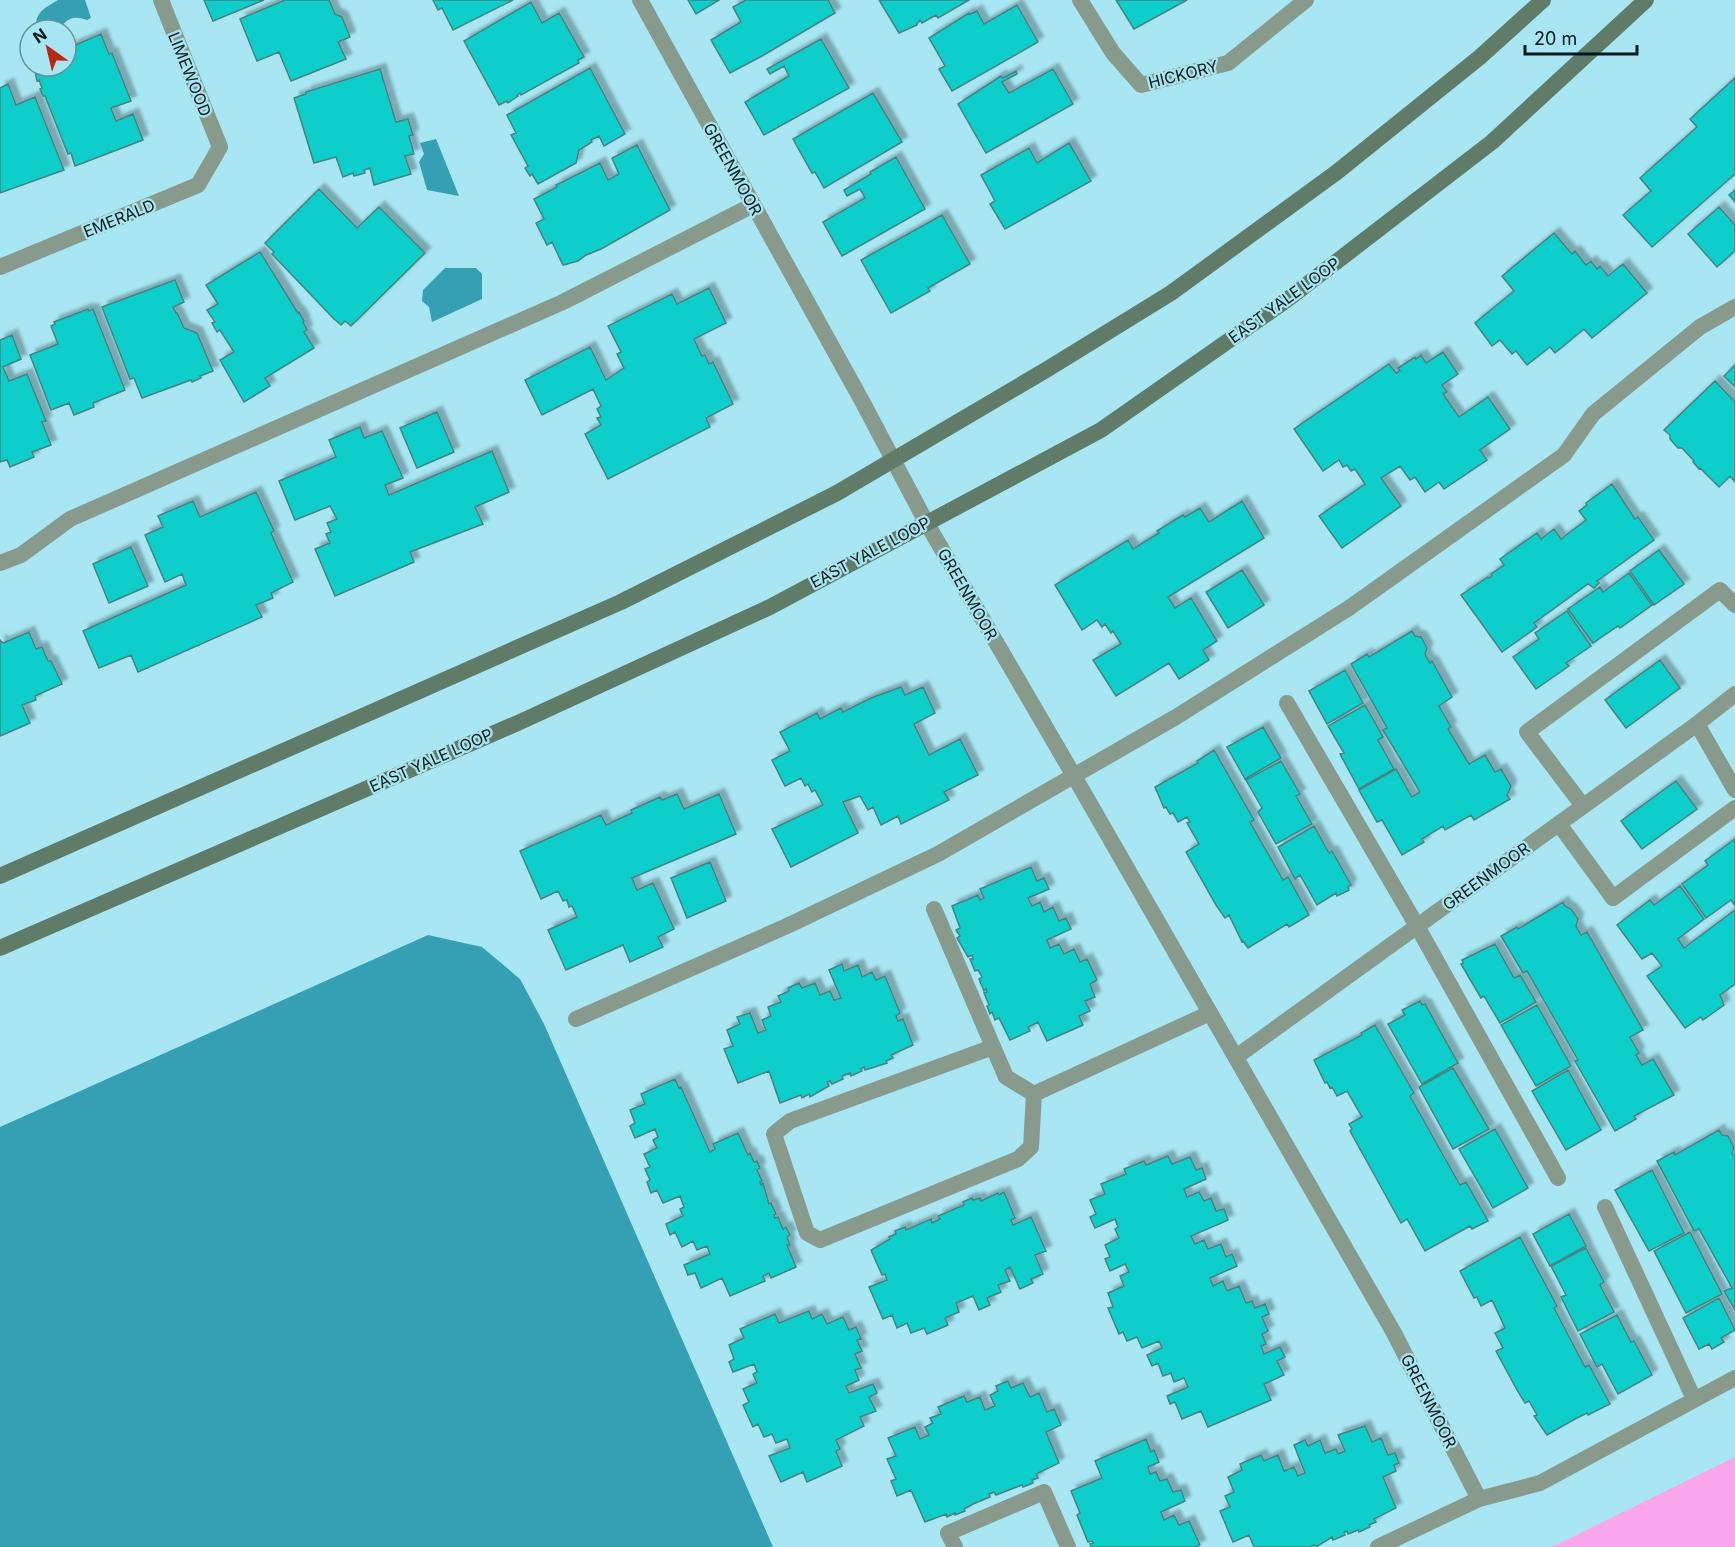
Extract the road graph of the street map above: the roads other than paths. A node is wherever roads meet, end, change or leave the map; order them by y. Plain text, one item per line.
1 (161, 0) edge
2 (640, 0) edge
3 (1080, 0) edge
4 (1306, 0) edge
5 (1544, 0) edge
6 (1646, 0) edge
7 (220, 147) joint
8 (753, 205) junction
9 (0, 267) edge
10 (1735, 307) edge
11 (893, 460) junction
12 (926, 522) junction
13 (0, 563) edge
14 (1735, 606) edge
15 (1735, 694) edge
16 (1287, 703) dead end
17 (1697, 724) junction
18 (1074, 776) junction
19 (1735, 790) edge
20 (1582, 806) junction
21 (1735, 808) edge
22 (1559, 824) junction
23 (0, 876) edge
24 (934, 909) dead end
25 (1417, 926) junction
26 (0, 948) edge
27 (1210, 1013) junction
28 (576, 1019) dead end
29 (993, 1047) junction
30 (1236, 1057) junction
31 (1034, 1094) junction
32 (1558, 1178) dead end
33 (1605, 1207) dead end
34 (1735, 1378) edge
35 (1694, 1398) junction
36 (1479, 1499) junction
37 (955, 1547) edge
38 (1068, 1547) edge
39 (1378, 1547) edge

1 - 7 street, LIMEWOOD
2 - 8 street, GREENMOOR
3 - 4 street, HICKORY
5 - 11 main road
6 - 12 main road, EAST YALE LOOP
7 - 9 street, EMERALD
8 - 11 street, GREENMOOR
8 - 13 street
10 - 18 street
11 - 12 street, GREENMOOR
11 - 23 main road
12 - 18 street, GREENMOOR
12 - 26 main road, EAST YALE LOOP
14 - 20 street
15 - 17 street, GREENMOOR
16 - 25 street
17 - 19 street
17 - 20 street, GREENMOOR
18 - 27 street, GREENMOOR
18 - 28 street
20 - 22 street, GREENMOOR
21 - 22 street
22 - 25 street, GREENMOOR
24 - 29 street
25 - 30 street, GREENMOOR
25 - 32 street
27 - 30 street, GREENMOOR
27 - 31 street
29 - 31 street
29 - 31 street
30 - 36 street, GREENMOOR
33 - 35 street
34 - 35 street
35 - 36 street
36 - 39 street
37 - 38 street

